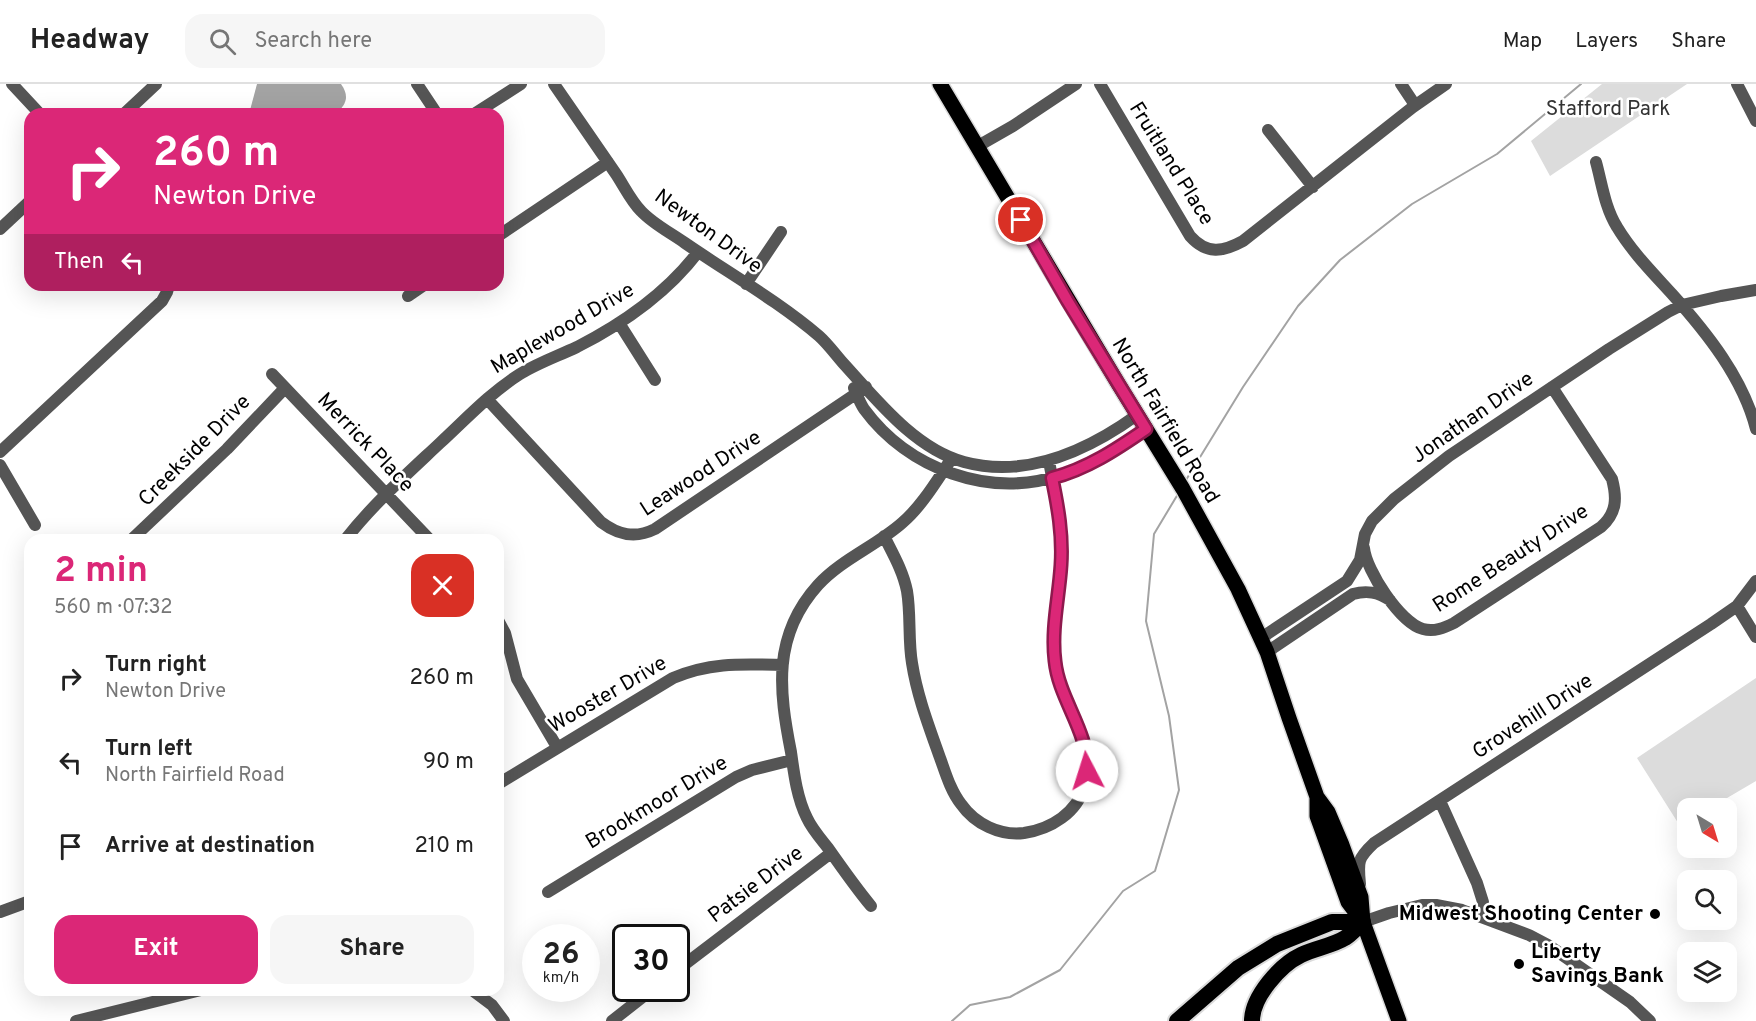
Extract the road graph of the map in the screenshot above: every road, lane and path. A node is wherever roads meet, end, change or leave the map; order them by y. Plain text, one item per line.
1 (12, 84) edge
2 (156, 84) edge
3 (417, 84) edge
4 (521, 84) edge
5 (555, 84) edge
6 (940, 84) edge
7 (1076, 84) edge
8 (1100, 84) edge
9 (1401, 84) edge
10 (1446, 84) edge
11 (1737, 84) edge
12 (1415, 105) junction
13 (34, 108) edge
14 (130, 108) edge
15 (433, 108) edge
16 (483, 108) edge
17 (1756, 121) edge
18 (1268, 130) dead end
19 (978, 146) junction
20 (608, 162) junction
21 (1596, 162) dead end
22 (1312, 187) junction
23 (24, 207) edge
24 (0, 229) edge
25 (504, 232) edge
26 (781, 232) dead end
27 (699, 252) junction
28 (746, 284) junction
29 (1756, 290) edge
30 (168, 291) edge
31 (415, 291) edge
32 (408, 296) dead end
33 (1682, 305) junction
34 (619, 323) junction
35 (272, 374) dead end
36 (655, 380) dead end
37 (1552, 387) junction
38 (285, 388) junction
39 (861, 391) junction
40 (487, 399) junction
41 (1137, 415) junction
42 (1146, 429) junction
43 (1756, 429) edge
44 (0, 452) edge
45 (952, 458) junction
46 (1049, 461) junction
47 (0, 465) edge
48 (943, 471) junction
49 (1052, 478) junction
50 (386, 494) junction
51 (35, 525) dead end
52 (137, 534) edge
53 (350, 534) edge
54 (424, 534) edge
55 (884, 536) junction
56 (1364, 546) junction
57 (1756, 581) edge
58 (1393, 602) junction
59 (1737, 606) junction
60 (504, 631) edge
61 (1756, 637) edge
62 (1264, 645) junction
63 (782, 665) junction
64 (558, 747) junction
65 (792, 760) junction
66 (504, 780) edge
67 (1317, 797) junction
68 (1440, 801) junction
69 (831, 853) junction
70 (548, 892) dead end
71 (1361, 897) junction
72 (24, 902) edge
73 (871, 906) dead end
74 (0, 912) edge
75 (1483, 917) junction
76 (1363, 922) junction
77 (690, 960) edge
78 (177, 996) edge
79 (480, 996) edge
80 (636, 1002) edge
81 (76, 1021) edge
82 (504, 1021) edge
83 (612, 1021) edge
84 (1177, 1021) edge
85 (1252, 1021) edge
86 (1399, 1021) edge
87 (1650, 1021) edge

1 - 13 street
2 - 14 street
3 - 15 street
4 - 16 street
5 - 20 street, Newton Drive
6 - 19 main road, North Fairfield Road
7 - 19 street
8 - 22 street, Fruitland Place
9 - 12 street
10 - 12 street
11 - 17 street
12 - 22 street
18 - 22 street
19 - 41 main road, North Fairfield Road
20 - 25 street
20 - 27 street, Newton Drive
21 - 33 street
23 - 24 street
26 - 28 street
27 - 28 street, Newton Drive
27 - 34 street, Maplewood Drive
28 - 39 street, Newton Drive
29 - 33 street, Jonathan Drive
30 - 44 street
31 - 32 street
33 - 37 street, Jonathan Drive
33 - 43 street
34 - 36 street
34 - 40 street, Maplewood Drive
35 - 38 street, Merrick Place
37 - 56 street, Jonathan Drive
37 - 58 street, Rome Beauty Drive
38 - 50 street, Merrick Place
38 - 52 street, Creekside Drive
39 - 40 street, Leawood Drive
39 - 45 street, Newton Drive
39 - 48 street, Newton Drive
40 - 50 street, Maplewood Drive
41 - 42 main road, North Fairfield Road
41 - 46 street, Newton Drive
42 - 49 street, Newton Drive
42 - 62 main road, North Fairfield Road
45 - 46 street, Newton Drive
45 - 48 street
46 - 49 street
47 - 51 street
48 - 49 street, Newton Drive
48 - 55 street
49 - 55 street
50 - 53 street, Maplewood Drive
50 - 54 street, Merrick Place
55 - 63 street
56 - 58 street, Rome Beauty Drive
56 - 62 street, Jonathan Drive
57 - 59 street, Grovehill Drive
58 - 62 street
59 - 61 street
59 - 68 street, Grovehill Drive
60 - 64 street
62 - 67 main road, North Fairfield Road
63 - 64 street, Wooster Drive
63 - 65 street
64 - 66 street, Wooster Drive
65 - 69 street
65 - 70 street, Brookmoor Drive
67 - 71 main road, North Fairfield Road
67 - 76 main road, North Fairfield Road
68 - 71 street, Grovehill Drive
68 - 75 street
69 - 73 street
69 - 77 street, Patsie Drive
71 - 76 main road, North Fairfield Road
72 - 74 street
75 - 76 street
75 - 87 street
76 - 84 highway
76 - 85 highway
76 - 86 main road, North Fairfield Road
78 - 81 street
79 - 82 street
80 - 83 street

